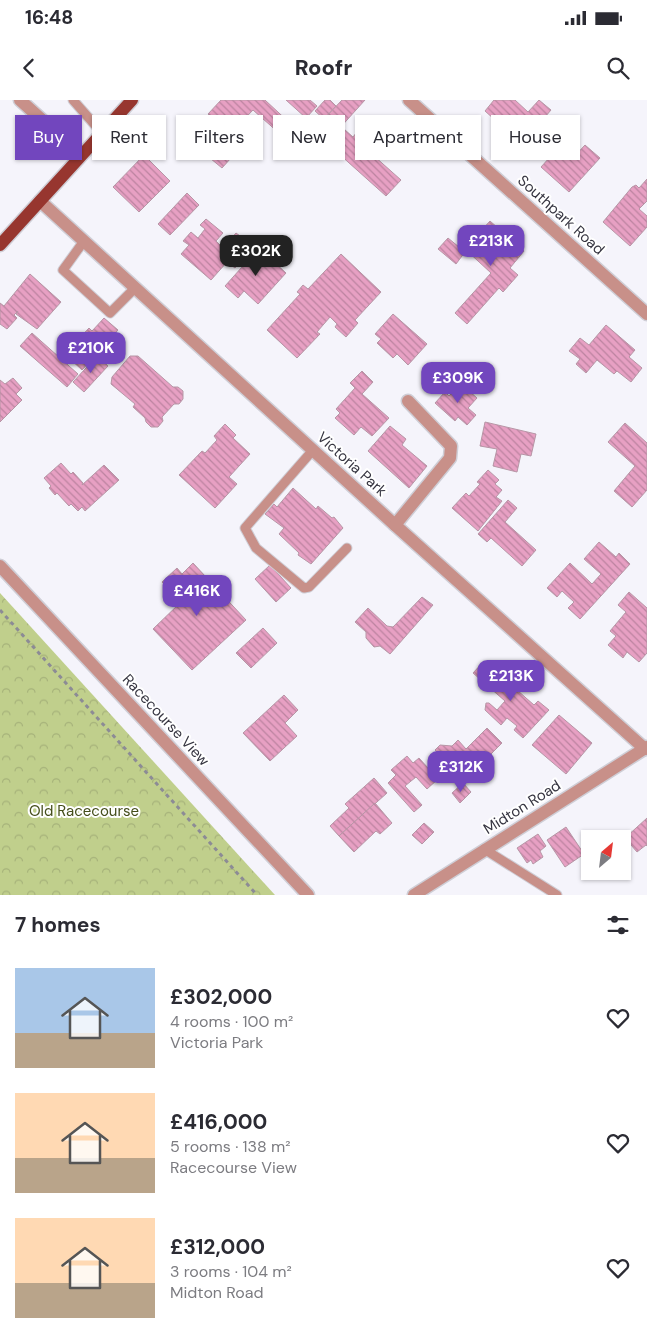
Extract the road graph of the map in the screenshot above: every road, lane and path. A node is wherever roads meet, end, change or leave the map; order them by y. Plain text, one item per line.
1 (20, 100) edge
2 (73, 100) edge
3 (132, 100) edge
4 (409, 100) edge
5 (37, 115) edge
6 (118, 115) edge
7 (92, 121) edge
8 (92, 143) edge
9 (82, 154) edge
10 (77, 160) edge
11 (40, 201) junction
12 (84, 241) junction
13 (0, 245) edge
14 (136, 288) junction
15 (647, 314) edge
16 (408, 401) dead end
17 (313, 450) junction
18 (395, 525) junction
19 (347, 548) dead end
20 (0, 566) edge
21 (0, 610) edge
22 (646, 748) edge
23 (484, 849) junction
24 (257, 895) edge
25 (308, 895) edge
26 (414, 895) edge
27 (557, 895) edge

1 - 5 street
2 - 7 lane
3 - 6 main road
4 - 15 street, Southpark Road
8 - 9 main road
10 - 11 main road
11 - 12 street, Victoria Park
11 - 13 main road
12 - 14 street, Victoria Park
12 - 14 lane
14 - 17 street, Victoria Park
16 - 18 street
17 - 18 street, Victoria Park
17 - 19 lane
18 - 22 street, Victoria Park
20 - 25 street, Racecourse View
21 - 24 path
22 - 23 street, Midton Road
23 - 26 street, Midton Road
23 - 27 lane

